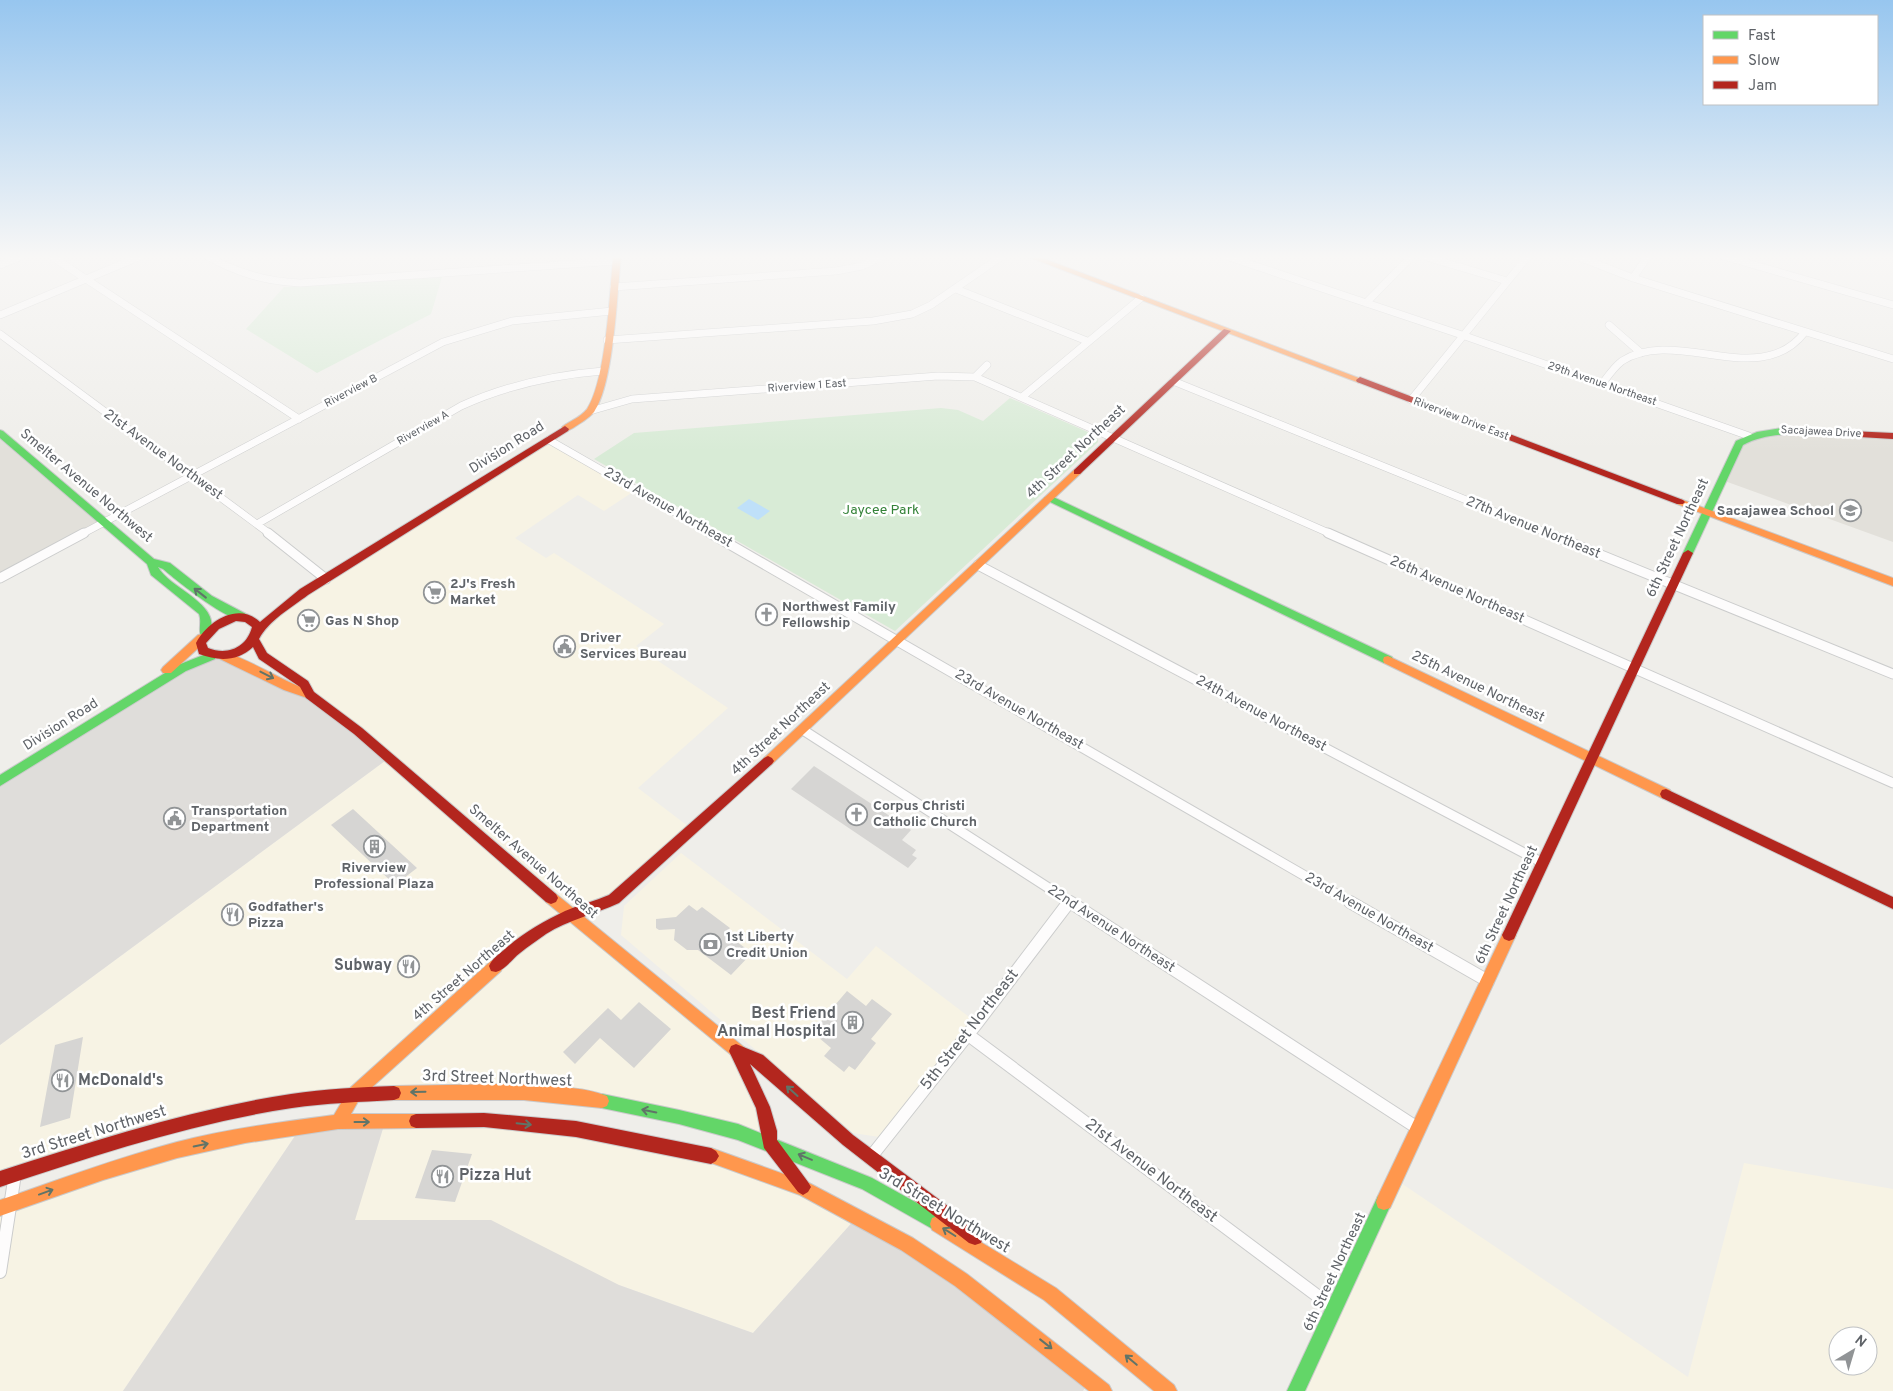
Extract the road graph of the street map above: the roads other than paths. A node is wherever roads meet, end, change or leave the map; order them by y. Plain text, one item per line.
1 (149, 321) edge
2 (520, 321) edge
3 (611, 321) edge
4 (873, 321) edge
5 (1036, 321) edge
6 (1112, 321) edge
7 (1201, 321) edge
8 (1420, 321) edge
9 (1474, 321) edge
10 (1770, 321) edge
11 (1609, 325) dead end
12 (1227, 331) junction
13 (1805, 332) junction
14 (0, 334) edge
15 (1462, 335) junction
16 (608, 340) junction
17 (1087, 341) junction
18 (1641, 353) junction
19 (1893, 359) edge
20 (987, 365) dead end
21 (603, 371) junction
22 (975, 378) junction
23 (1173, 381) junction
24 (1602, 384) junction
25 (1022, 397) junction
26 (1410, 400) junction
27 (590, 411) junction
28 (299, 419) junction
29 (0, 433) edge
30 (1749, 436) junction
31 (1893, 436) edge
32 (1113, 438) junction
33 (549, 440) junction
34 (190, 476) junction
35 (1049, 498) junction
36 (1707, 511) junction
37 (106, 521) junction
38 (257, 524) junction
39 (152, 562) junction
40 (978, 565) junction
41 (0, 578) edge
42 (326, 578) junction
43 (1893, 582) edge
44 (1673, 585) junction
45 (304, 592) junction
46 (245, 617) junction
47 (256, 635) junction
48 (204, 636) junction
49 (898, 640) junction
50 (211, 656) junction
51 (224, 656) junction
52 (1634, 668) junction
53 (1893, 674) edge
54 (310, 695) junction
55 (112, 711) junction
56 (803, 730) junction
57 (1592, 759) junction
58 (0, 781) edge
59 (1893, 783) edge
60 (1543, 863) junction
61 (1069, 901) junction
62 (1893, 903) edge
63 (570, 915) junction
64 (1488, 982) junction
65 (968, 1034) junction
66 (736, 1051) junction
67 (354, 1093) junction
68 (338, 1122) junction
69 (1419, 1129) junction
70 (769, 1143) junction
71 (870, 1158) junction
72 (15, 1174) junction
73 (0, 1179) edge
74 (804, 1188) junction
75 (5, 1207) edge
76 (0, 1272) edge
77 (1050, 1294) junction
78 (1335, 1309) junction
79 (1104, 1391) edge
80 (1168, 1391) edge
81 (1296, 1391) edge

1 - 28 street
2 - 28 street, Riverview B
3 - 16 main road
4 - 16 street
5 - 17 street
6 - 17 street
7 - 12 main road, Riverview Drive East
8 - 15 street, 29th Avenue Northeast
9 - 15 street
10 - 13 street
11 - 18 street
12 - 23 main road, 4th Street Northeast
12 - 26 main road, Riverview Drive East
13 - 18 street
13 - 19 street
14 - 34 street, 21st Avenue Northwest
15 - 24 street, 29th Avenue Northeast
15 - 26 street
16 - 21 main road
17 - 25 street
18 - 24 street
20 - 22 street
21 - 27 main road
21 - 38 street, Riverview A
22 - 25 street, Riverview 1 East
22 - 27 street, Riverview 1 East
23 - 32 main road, 4th Street Northeast
23 - 44 street, 27th Avenue Northeast
24 - 30 street, 29th Avenue Northeast
25 - 32 street, 26th Avenue Northeast
26 - 36 main road, Riverview Drive East
27 - 33 main road, Division Road
28 - 34 street, Riverview B
29 - 37 main road, Smelter Avenue Northwest
30 - 31 main road, Sacajawea Drive
30 - 36 main road, 6th Street Northeast
32 - 35 main road, 4th Street Northeast
32 - 52 street, 26th Avenue Northeast
33 - 42 main road, Division Road
33 - 49 street, 23rd Avenue Northeast
34 - 37 street, Riverview B
34 - 38 street, 21st Avenue Northwest
35 - 40 main road, 4th Street Northeast
35 - 57 main road, 25th Avenue Northeast
36 - 43 main road, Riverview Drive East
36 - 44 main road, 6th Street Northeast
37 - 39 main road, Smelter Avenue Northwest
37 - 41 street, Riverview B
38 - 42 street, 21st Avenue Northwest
46 -> 39 main road, Smelter Avenue Northwest
39 - 48 main road, Smelter Avenue Northwest
40 - 49 main road, 4th Street Northeast
40 - 60 street, 24th Avenue Northeast
42 - 45 main road, Division Road
44 - 52 main road, 6th Street Northeast
44 - 53 street, 27th Avenue Northeast
45 - 46 main road, Division Road
45 - 47 main road, Division Road
46 - 47 main road, Smelter Avenue Northeast
46 - 48 main road, Division Road
47 - 51 main road, Division Road
47 - 54 main road, Smelter Avenue Northeast
48 - 50 main road, Smelter Avenue Northwest
48 - 55 main road, Division Road
49 - 56 main road, 4th Street Northeast
49 - 64 street, 23rd Avenue Northeast
50 - 51 main road
50 - 55 main road, Division Road
51 -> 54 main road, Smelter Avenue Northeast
52 - 57 main road, 6th Street Northeast
52 - 59 street, 26th Avenue Northeast
54 - 63 main road, Smelter Avenue Northeast
55 - 58 main road, Division Road
56 - 61 street, 22nd Avenue Northeast
56 - 63 main road, 4th Street Northeast
57 - 60 main road, 6th Street Northeast
57 - 62 main road, 25th Avenue Northeast
60 - 64 main road, 6th Street Northeast
61 - 65 street, 5th Street Northeast
61 - 69 street, 22nd Avenue Northeast
63 - 66 main road, Smelter Avenue Northeast
63 - 67 main road, 4th Street Northeast
64 - 69 main road, 6th Street Northeast
65 - 71 street, 5th Street Northeast
65 - 78 street, 21st Avenue Northeast
66 - 70 main road, Smelter Avenue Northeast
71 -> 66 main road, Smelter Avenue Northeast
67 - 68 main road, 4th Street Northeast
70 -> 67 main road, 3rd Street Northwest
67 - 72 main road, 3rd Street Northwest
68 -> 74 main road
75 -> 68 main road
69 - 78 main road, 6th Street Northeast
70 - 74 main road
77 -> 70 main road, 3rd Street Northwest
71 - 77 main road, Smelter Avenue Northeast
72 - 73 main road, 3rd Street Northwest
72 - 75 street
74 -> 79 main road
75 - 76 street
80 -> 77 main road, Smelter Avenue Northeast
78 - 81 main road, 6th Street Northeast

